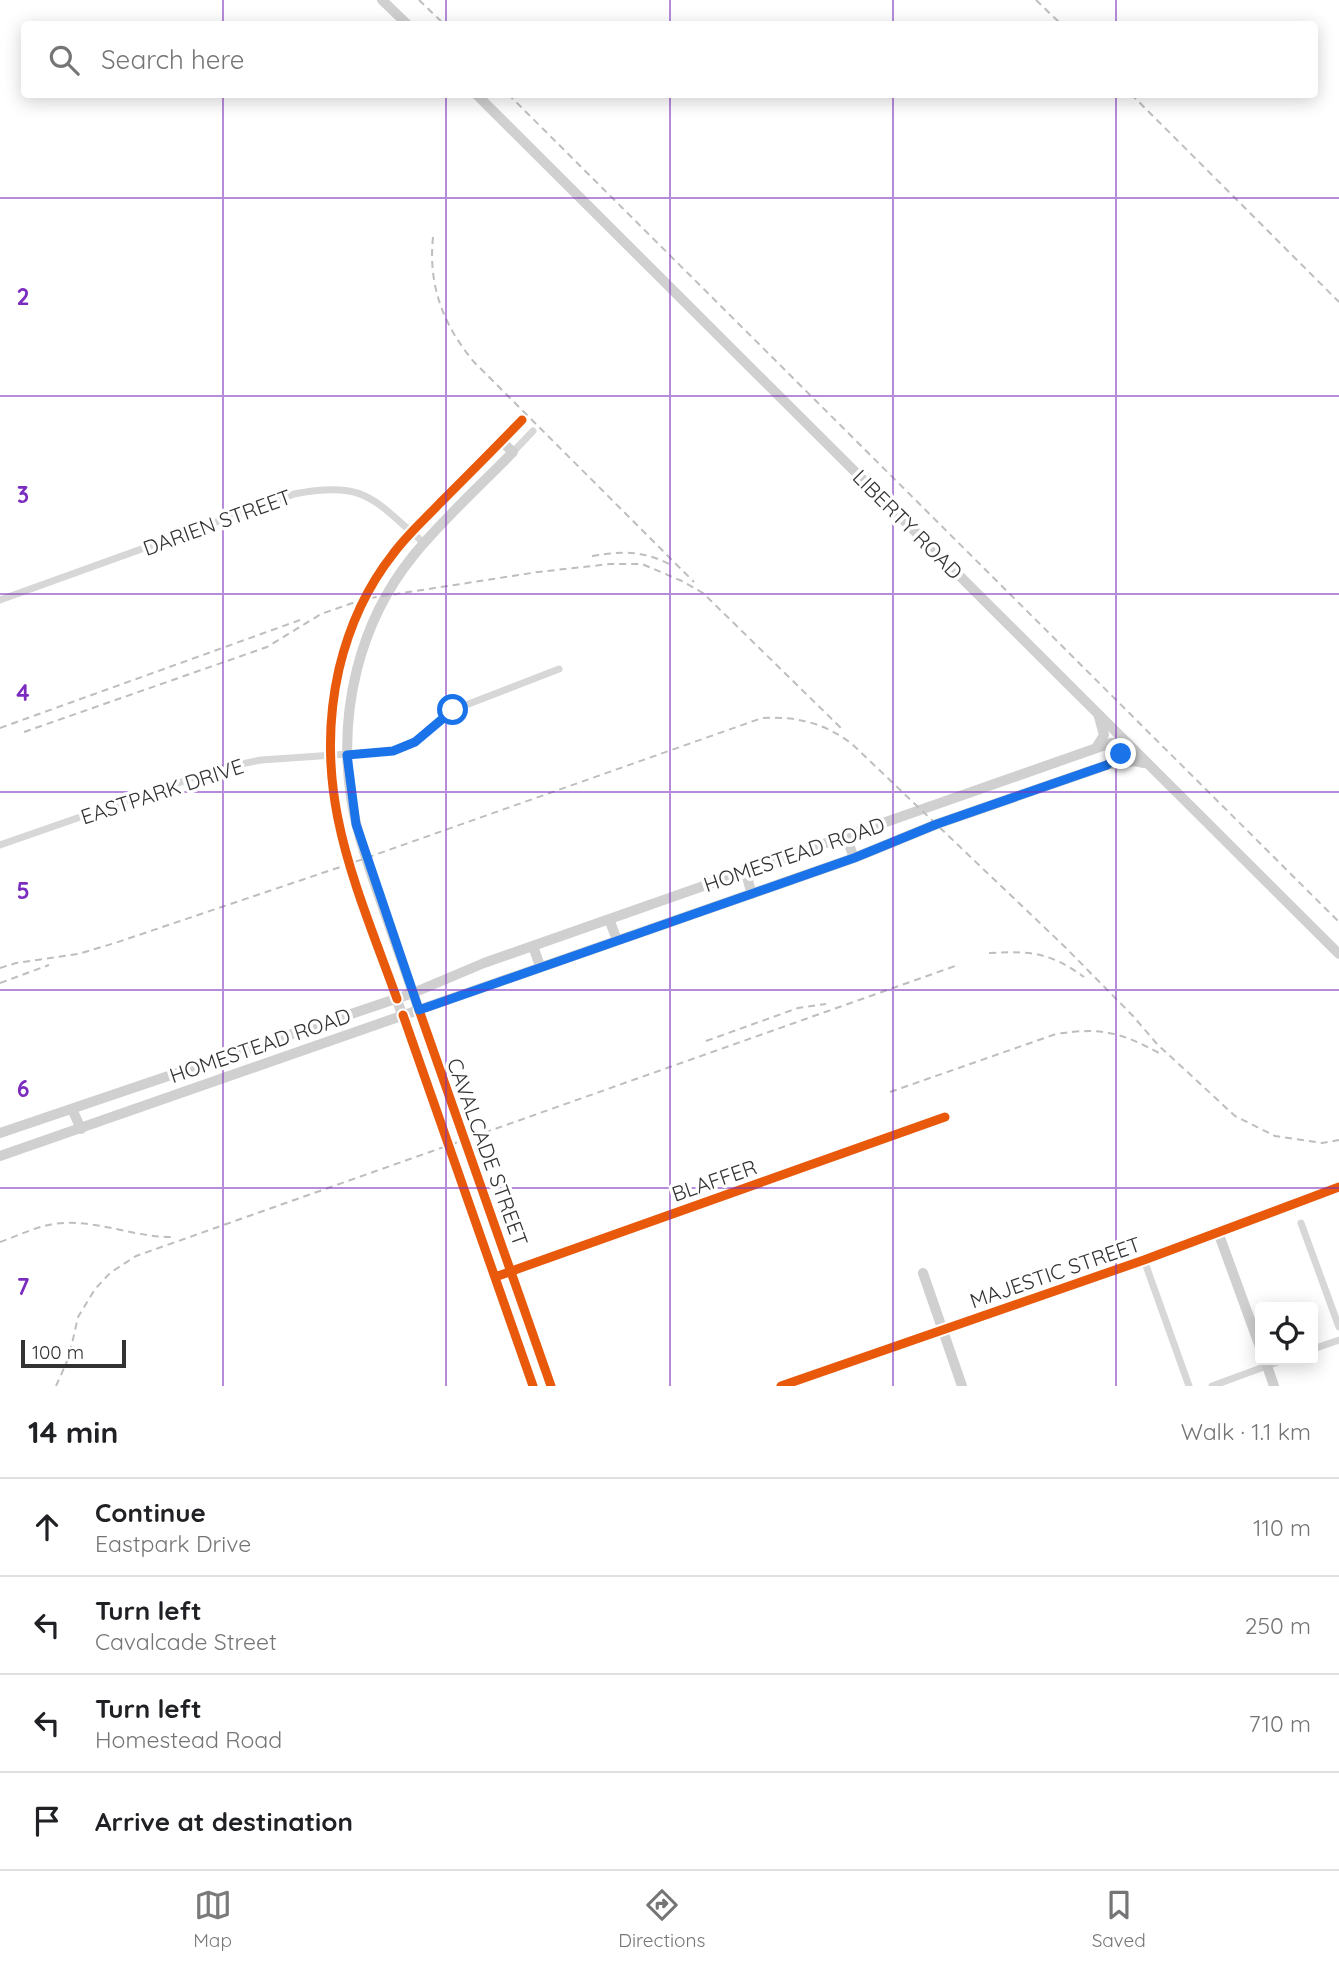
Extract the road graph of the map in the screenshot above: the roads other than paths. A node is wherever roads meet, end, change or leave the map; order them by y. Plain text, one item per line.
1 (382, 0) edge
2 (404, 21) edge
3 (480, 98) edge
4 (522, 420) dead end
5 (533, 432) dead end
6 (501, 441) junction
7 (513, 452) junction
8 (411, 532) junction
9 (424, 543) junction
10 (0, 600) edge
11 (559, 669) dead end
12 (338, 674) junction
13 (355, 678) junction
14 (1092, 709) junction
15 (1125, 742) junction
16 (1096, 749) junction
17 (347, 755) junction
18 (330, 756) junction
19 (1107, 765) junction
20 (1148, 766) junction
21 (1019, 776) junction
22 (1025, 794) junction
23 (846, 836) junction
24 (0, 845) edge
25 (854, 858) junction
26 (746, 871) junction
27 (373, 879) junction
28 (357, 885) junction
29 (752, 894) junction
30 (609, 919) junction
31 (617, 940) junction
32 (533, 946) junction
33 (1339, 954) edge
34 (540, 966) junction
35 (413, 993) junction
36 (397, 999) junction
37 (419, 1010) junction
38 (402, 1015) junction
39 (277, 1039) junction
40 (284, 1055) junction
41 (158, 1081) junction
42 (164, 1098) junction
43 (72, 1109) junction
44 (945, 1117) dead end
45 (81, 1129) junction
46 (0, 1133) edge
47 (0, 1156) edge
48 (1339, 1187) edge
49 (1301, 1223) dead end
50 (1218, 1232) junction
51 (1144, 1260) junction
52 (512, 1270) junction
53 (923, 1272) dead end
54 (495, 1277) junction
55 (1339, 1327) edge
56 (943, 1330) junction
57 (1255, 1334) edge
58 (1339, 1340) edge
59 (1318, 1347) edge
60 (1261, 1365) edge
61 (1267, 1365) edge
62 (547, 1385) edge
63 (533, 1386) edge
64 (781, 1386) edge
65 (962, 1386) edge
66 (1188, 1386) edge
67 (1212, 1386) edge
68 (1275, 1386) edge

1 - 2 main road
3 - 14 main road, LIBERTY ROAD
4 - 6 street, CAVALCADE STREET
5 - 7 street, CAVALCADE STREET
6 - 7 main road
6 - 8 main road, CAVALCADE STREET
7 - 9 main road, CAVALCADE STREET
8 - 9 street, DARIEN STREET
8 - 10 street, DARIEN STREET
8 - 12 main road, CAVALCADE STREET
9 - 13 main road, CAVALCADE STREET
11 - 17 street, EASTPARK DRIVE
12 - 13 main road
12 - 18 main road, CAVALCADE STREET
13 - 17 main road, CAVALCADE STREET
14 - 15 main road, LIBERTY ROAD
14 - 16 main road
15 - 16 main road, HOMESTEAD ROAD
15 - 19 main road
15 - 20 main road, LIBERTY ROAD
16 - 21 main road, HOMESTEAD ROAD
17 - 18 street, EASTPARK DRIVE
17 - 27 main road, CAVALCADE STREET
18 - 24 street, EASTPARK DRIVE
18 - 28 main road, CAVALCADE STREET
19 - 20 main road, HOMESTEAD ROAD
19 - 22 main road, HOMESTEAD ROAD
20 - 33 main road, LIBERTY ROAD
21 - 22 main road
21 - 23 main road, HOMESTEAD ROAD
22 - 25 main road, HOMESTEAD ROAD
23 - 25 main road
23 - 26 main road, HOMESTEAD ROAD
25 - 29 main road, HOMESTEAD ROAD
26 - 29 main road
26 - 30 main road, HOMESTEAD ROAD
27 - 28 main road
27 - 35 main road, CAVALCADE STREET
28 - 36 main road, CAVALCADE STREET
29 - 31 main road, HOMESTEAD ROAD
30 - 31 main road
30 - 32 main road, HOMESTEAD ROAD
31 - 34 main road, HOMESTEAD ROAD
32 - 34 main road
32 - 35 main road, HOMESTEAD ROAD
34 - 37 main road, HOMESTEAD ROAD
35 - 36 main road, HOMESTEAD ROAD
35 - 37 main road, CAVALCADE STREET
36 - 38 main road, CAVALCADE STREET
36 - 39 main road, HOMESTEAD ROAD
37 - 38 main road, HOMESTEAD ROAD
37 - 52 main road, CAVALCADE STREET
38 - 40 main road, HOMESTEAD ROAD
38 - 54 main road, CAVALCADE STREET
39 - 40 main road
39 - 41 main road, HOMESTEAD ROAD
40 - 42 main road, HOMESTEAD ROAD
41 - 42 main road
41 - 43 main road, HOMESTEAD ROAD
42 - 45 main road, HOMESTEAD ROAD
43 - 45 main road
43 - 46 main road, HOMESTEAD ROAD
44 - 52 street, BLAFFER
45 - 47 main road, HOMESTEAD ROAD
48 - 50 main road, MAJESTIC STREET
49 - 55 street
50 - 51 main road, MAJESTIC STREET
50 - 57 main road
51 - 56 main road, MAJESTIC STREET
51 - 66 street
52 - 54 street, BLAFFER
52 - 62 main road, CAVALCADE STREET
53 - 56 main road
54 - 63 main road, CAVALCADE STREET
56 - 64 main road, MAJESTIC STREET
56 - 65 main road
58 - 59 street
60 - 67 street
61 - 68 main road

